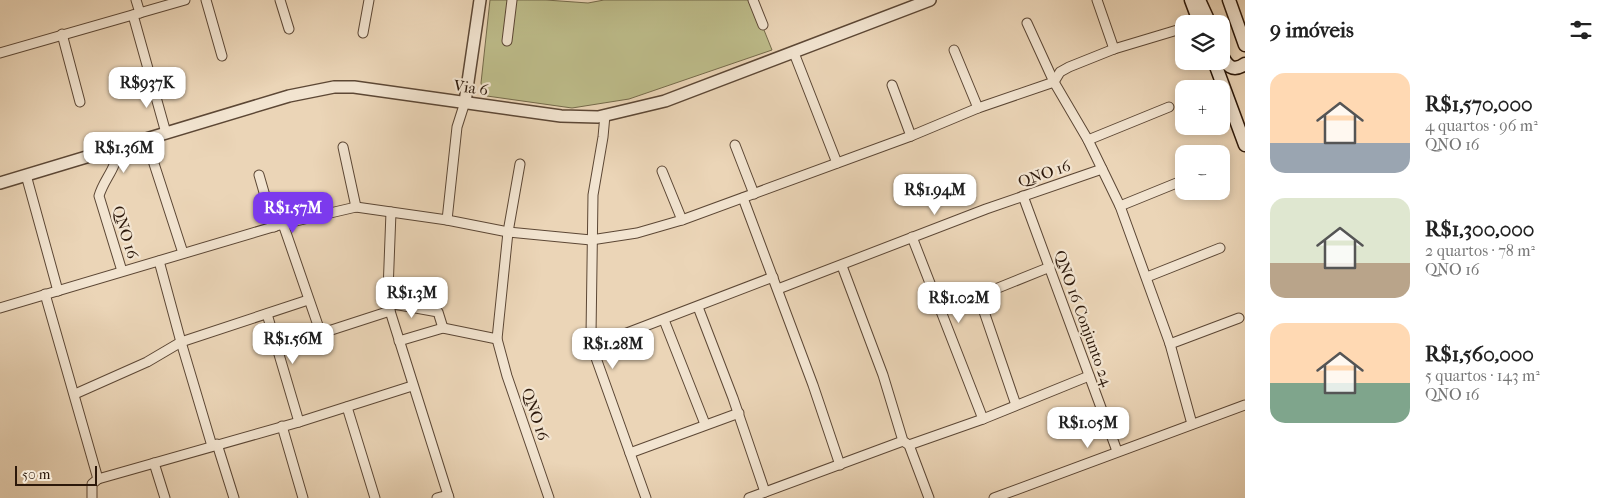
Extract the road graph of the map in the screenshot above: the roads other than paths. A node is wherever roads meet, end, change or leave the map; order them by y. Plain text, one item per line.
1 (136, 0) edge
2 (185, 0) edge
3 (206, 0) edge
4 (280, 0) edge
5 (368, 0) edge
6 (480, 0) edge
7 (512, 0) edge
8 (753, 0) edge
9 (930, 0) edge
10 (1097, 0) edge
11 (1192, 0) edge
12 (1199, 0) edge
13 (1229, 0) edge
14 (137, 14) junction
15 (1198, 15) edge
16 (1200, 15) edge
17 (1026, 23) dead end
18 (763, 25) dead end
19 (289, 29) dead end
20 (1175, 31) edge
21 (363, 33) dead end
22 (62, 34) junction
23 (507, 40) dead end
24 (1245, 44) edge
25 (1114, 49) junction
26 (954, 50) dead end
27 (0, 52) edge
28 (794, 53) junction
29 (222, 56) dead end
30 (1245, 64) edge
31 (1230, 67) edge
32 (1217, 70) edge
33 (1054, 82) junction
34 (892, 85) dead end
35 (80, 102) dead end
36 (465, 102) junction
37 (1169, 107) dead end
38 (978, 108) junction
39 (604, 115) junction
40 (166, 133) junction
41 (911, 136) junction
42 (146, 139) junction
43 (1088, 140) junction
44 (735, 145) dead end
45 (1245, 145) edge
46 (343, 147) dead end
47 (117, 148) junction
48 (837, 163) junction
49 (520, 164) dead end
50 (1102, 169) junction
51 (662, 171) dead end
52 (26, 175) junction
53 (259, 175) dead end
54 (0, 183) edge
55 (1175, 184) edge
56 (754, 194) junction
57 (1023, 196) junction
58 (743, 198) junction
59 (1120, 206) junction
60 (356, 207) junction
61 (391, 212) junction
62 (447, 220) junction
63 (682, 220) junction
64 (279, 225) junction
65 (508, 232) junction
66 (912, 237) junction
67 (591, 240) junction
68 (1220, 248) dead end
69 (183, 253) junction
70 (159, 261) junction
71 (842, 266) junction
72 (1050, 267) junction
73 (122, 271) junction
74 (773, 277) junction
75 (1147, 277) junction
76 (778, 289) junction
77 (58, 291) junction
78 (45, 294) junction
79 (979, 297) junction
80 (308, 300) junction
81 (389, 307) junction
82 (0, 308) edge
83 (698, 308) junction
84 (942, 311) junction
85 (267, 314) junction
86 (1240, 318) dead end
87 (664, 320) junction
88 (443, 328) junction
89 (321, 334) junction
90 (497, 339) junction
91 (399, 341) junction
92 (181, 342) junction
93 (1170, 344) junction
94 (593, 346) junction
95 (276, 348) junction
96 (1089, 376) junction
97 (412, 386) junction
98 (75, 394) junction
99 (1016, 405) junction
100 (1245, 405) edge
101 (347, 406) junction
102 (738, 413) junction
103 (983, 419) junction
104 (299, 422) junction
105 (705, 424) junction
106 (1192, 424) junction
107 (282, 426) junction
108 (906, 443) junction
109 (215, 445) junction
110 (1117, 451) junction
111 (630, 453) junction
112 (154, 463) junction
113 (840, 465) junction
114 (98, 479) junction
115 (765, 492) junction
116 (448, 496) edge
117 (92, 498) edge
118 (164, 498) edge
119 (234, 498) edge
120 (303, 498) edge
121 (375, 498) edge
122 (437, 498) edge
123 (549, 498) edge
124 (646, 498) edge
125 (749, 498) edge
126 (929, 498) edge
127 (994, 498) edge

1 - 14 street
2 - 14 street
3 - 29 street
4 - 19 street
5 - 21 street
6 - 36 street
7 - 23 street
8 - 18 street
9 - 28 street, Via 6
10 - 25 street
11 - 15 main road
12 - 16 main road
13 - 24 main road
14 - 22 street
14 - 40 street
17 - 33 street
20 - 25 street, QNO 16
22 - 27 street
22 - 35 street
25 - 33 street, QNO 16
26 - 38 street
28 - 39 street, Via 6
28 - 48 street
30 - 31 main road
32 - 45 main road
33 - 38 street, QNO 16
33 - 43 street
34 - 41 street
36 - 39 street, Via 6
36 - 40 street, Via 6
36 - 62 street
37 - 43 street
38 - 41 street, QNO 16
39 - 67 street
40 - 42 street, Via 6
41 - 48 street, QNO 16
42 - 47 street, Via 6
42 - 69 street
43 - 50 street
44 - 56 street
46 - 60 street
47 - 52 street, Via 6
47 - 73 street, QNO 16
48 - 56 street, QNO 16
49 - 65 street, QNO 16
50 - 57 street, QNO 16
50 - 59 street
51 - 63 street
52 - 54 street, Via 6
52 - 77 street
53 - 64 street
55 - 59 street
56 - 58 street, QNO 16
57 - 66 street, QNO 16
57 - 72 street, QNO 16 Conjunto 24
58 - 63 street, QNO 16
58 - 74 street
59 - 75 street
60 - 61 street, QNO 16
60 - 64 street, QNO 16
61 - 62 street, QNO 16
61 - 81 street
62 - 65 street, QNO 16
63 - 67 street, QNO 16
64 - 69 street, QNO 16
64 - 80 street
65 - 67 street, QNO 16
65 - 90 street, QNO 16
66 - 71 street, QNO 16
66 - 84 street
67 - 94 street
68 - 75 street
69 - 70 street, QNO 16
70 - 73 street, QNO 16
70 - 92 street, QNO 16
71 - 76 street, QNO 16
71 - 108 street
72 - 79 street
72 - 96 street, QNO 16 Conjunto 24
73 - 77 street, QNO 16
74 - 76 street
74 - 83 street
75 - 93 street
76 - 113 street
77 - 78 street, QNO 16
78 - 82 street, QNO 16
78 - 98 street
79 - 84 street
79 - 99 street
80 - 85 street
80 - 89 street
81 - 88 street
81 - 89 street
81 - 91 street
83 - 87 street
83 - 102 street
84 - 103 street
85 - 92 street
85 - 95 street
86 - 93 street
87 - 94 street
87 - 105 street
88 - 90 street
88 - 91 street
89 - 95 street
90 - 123 street, QNO 16
91 - 97 street
92 - 98 street
92 - 109 street, QNO 16
93 - 106 street
94 - 111 street
95 - 104 street
96 - 99 street
96 - 110 street, QNO 16 Conjunto 24
97 - 101 street
97 - 116 street
98 - 114 street
99 - 103 street
100 - 106 street
101 - 104 street
101 - 121 street
102 - 105 street
102 - 115 street
103 - 108 street
104 - 107 street
105 - 111 street
106 - 110 street
107 - 109 street
107 - 120 street
108 - 113 street
108 - 126 street
109 - 112 street
109 - 119 street, QNO 16
110 - 127 street
111 - 124 street
112 - 114 street
112 - 118 street
113 - 115 street
114 - 117 street
115 - 125 street
116 - 122 street

